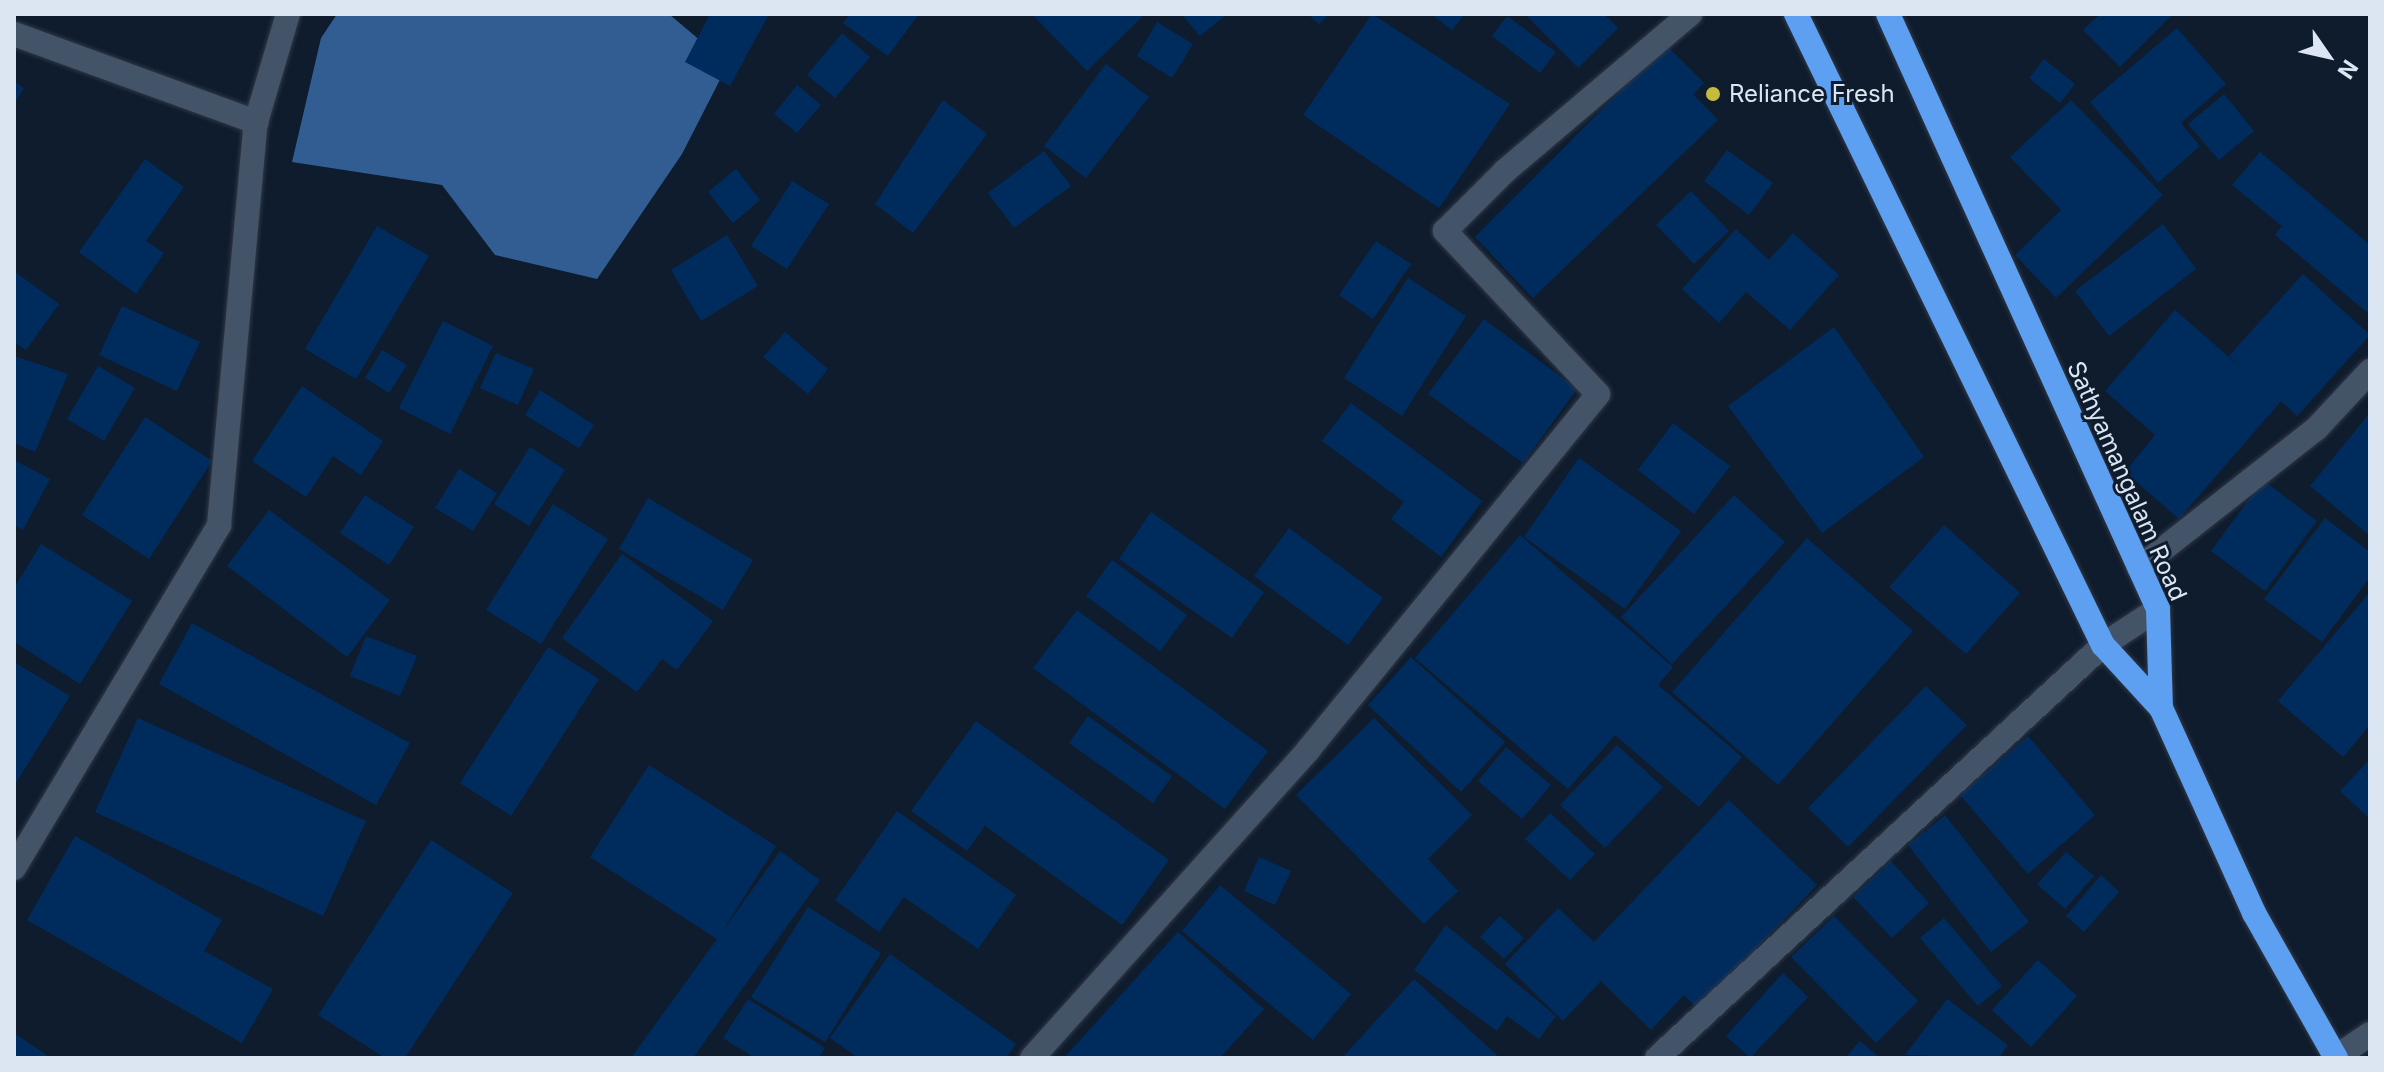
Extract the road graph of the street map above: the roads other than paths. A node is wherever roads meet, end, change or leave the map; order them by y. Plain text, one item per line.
1 (288, 14) edge
2 (1690, 14) edge
3 (1796, 14) edge
4 (1888, 14) edge
5 (14, 34) edge
6 (256, 122) junction
7 (2370, 371) edge
8 (2139, 568) junction
9 (2158, 609) junction
10 (2103, 645) junction
11 (2161, 708) junction
12 (14, 868) edge
13 (2370, 1034) edge
14 (1032, 1058) edge
15 (1657, 1058) edge
16 (2336, 1058) edge

1 - 6 street
2 - 14 street
3 - 10 highway
4 - 8 highway, Sathyamangalam Road
5 - 6 street
6 - 12 street
7 - 8 street
8 - 9 highway, Sathyamangalam Road
9 - 10 street
9 - 11 highway, Sathyamangalam Road
10 - 11 highway
10 - 15 street
11 - 16 highway, Sathyamangalam Road
13 - 16 street

